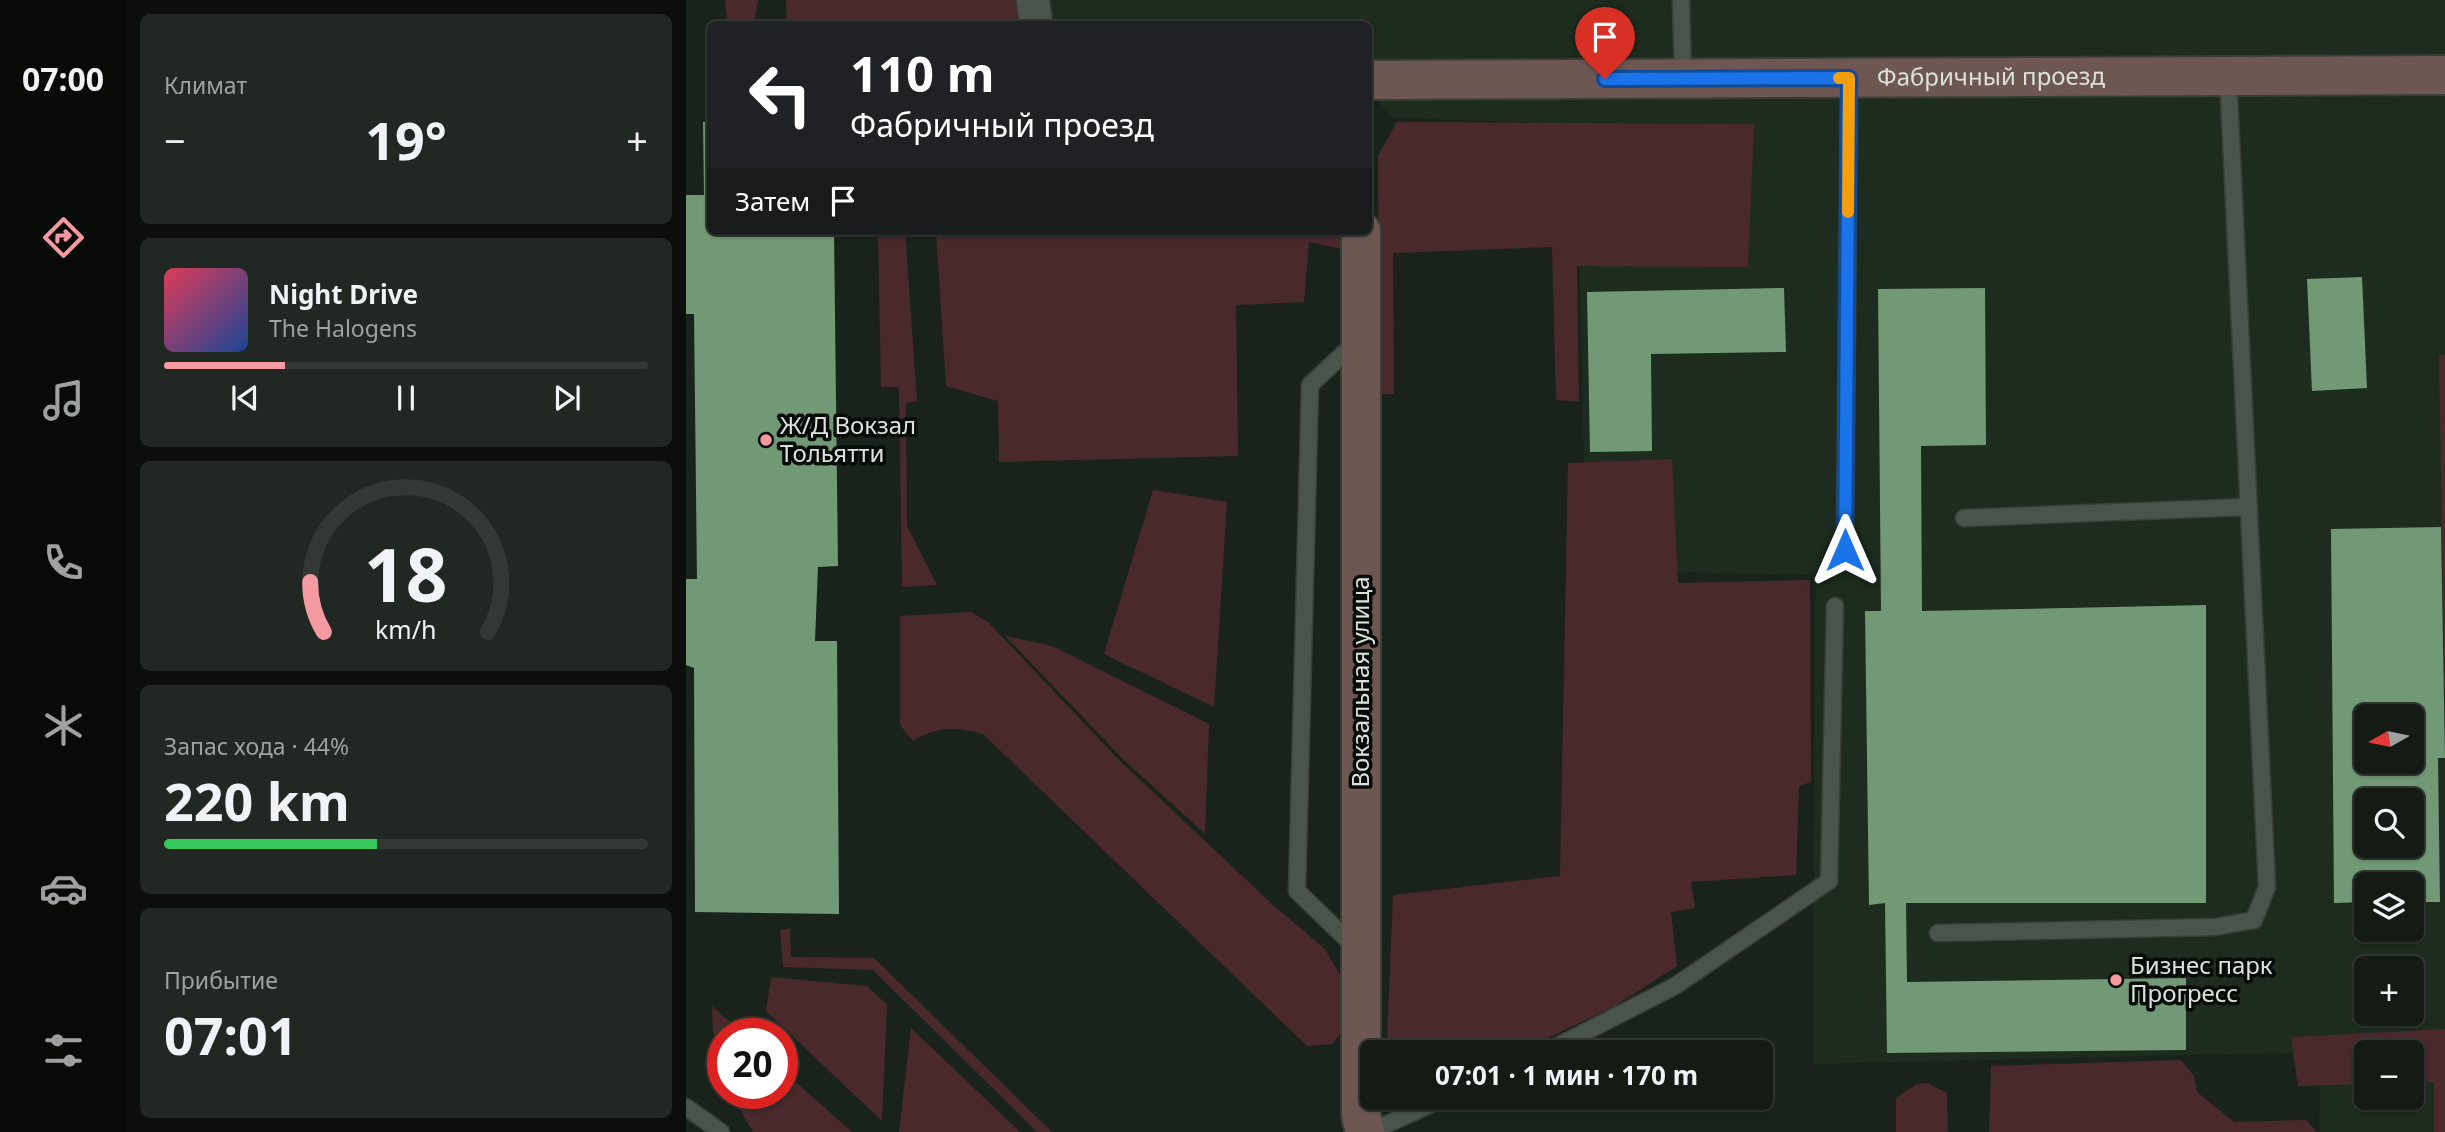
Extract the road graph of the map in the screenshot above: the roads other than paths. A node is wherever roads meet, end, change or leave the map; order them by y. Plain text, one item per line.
1 (1033, 0) edge
2 (1681, 0) edge
3 (1036, 21) edge
4 (2445, 75) edge
5 (2228, 76) junction
6 (1849, 78) junction
7 (1683, 79) junction
8 (1372, 80) edge
9 (1361, 235) edge
10 (1362, 337) junction
11 (2248, 507) junction
12 (1964, 519) dead end
13 (1845, 550) dead end
14 (1835, 606) dead end
15 (1938, 933) dead end
16 (1361, 954) junction
17 (1569, 1040) edge
18 (686, 1107) edge
19 (1417, 1110) edge
20 (721, 1132) edge
21 (1368, 1132) edge

1 - 3 street
2 - 7 lane
4 - 5 street, Фабричный проезд
5 - 6 street, Фабричный проезд
5 - 11 lane
6 - 7 street, Фабричный проезд
6 - 13 lane
7 - 8 street, Фабричный проезд
9 - 10 street, Вокзальная улица
10 - 16 street, Вокзальная улица
10 - 16 lane
11 - 12 lane
11 - 15 lane
14 - 17 lane
16 - 21 street, Вокзальная улица
18 - 20 lane
19 - 21 lane

